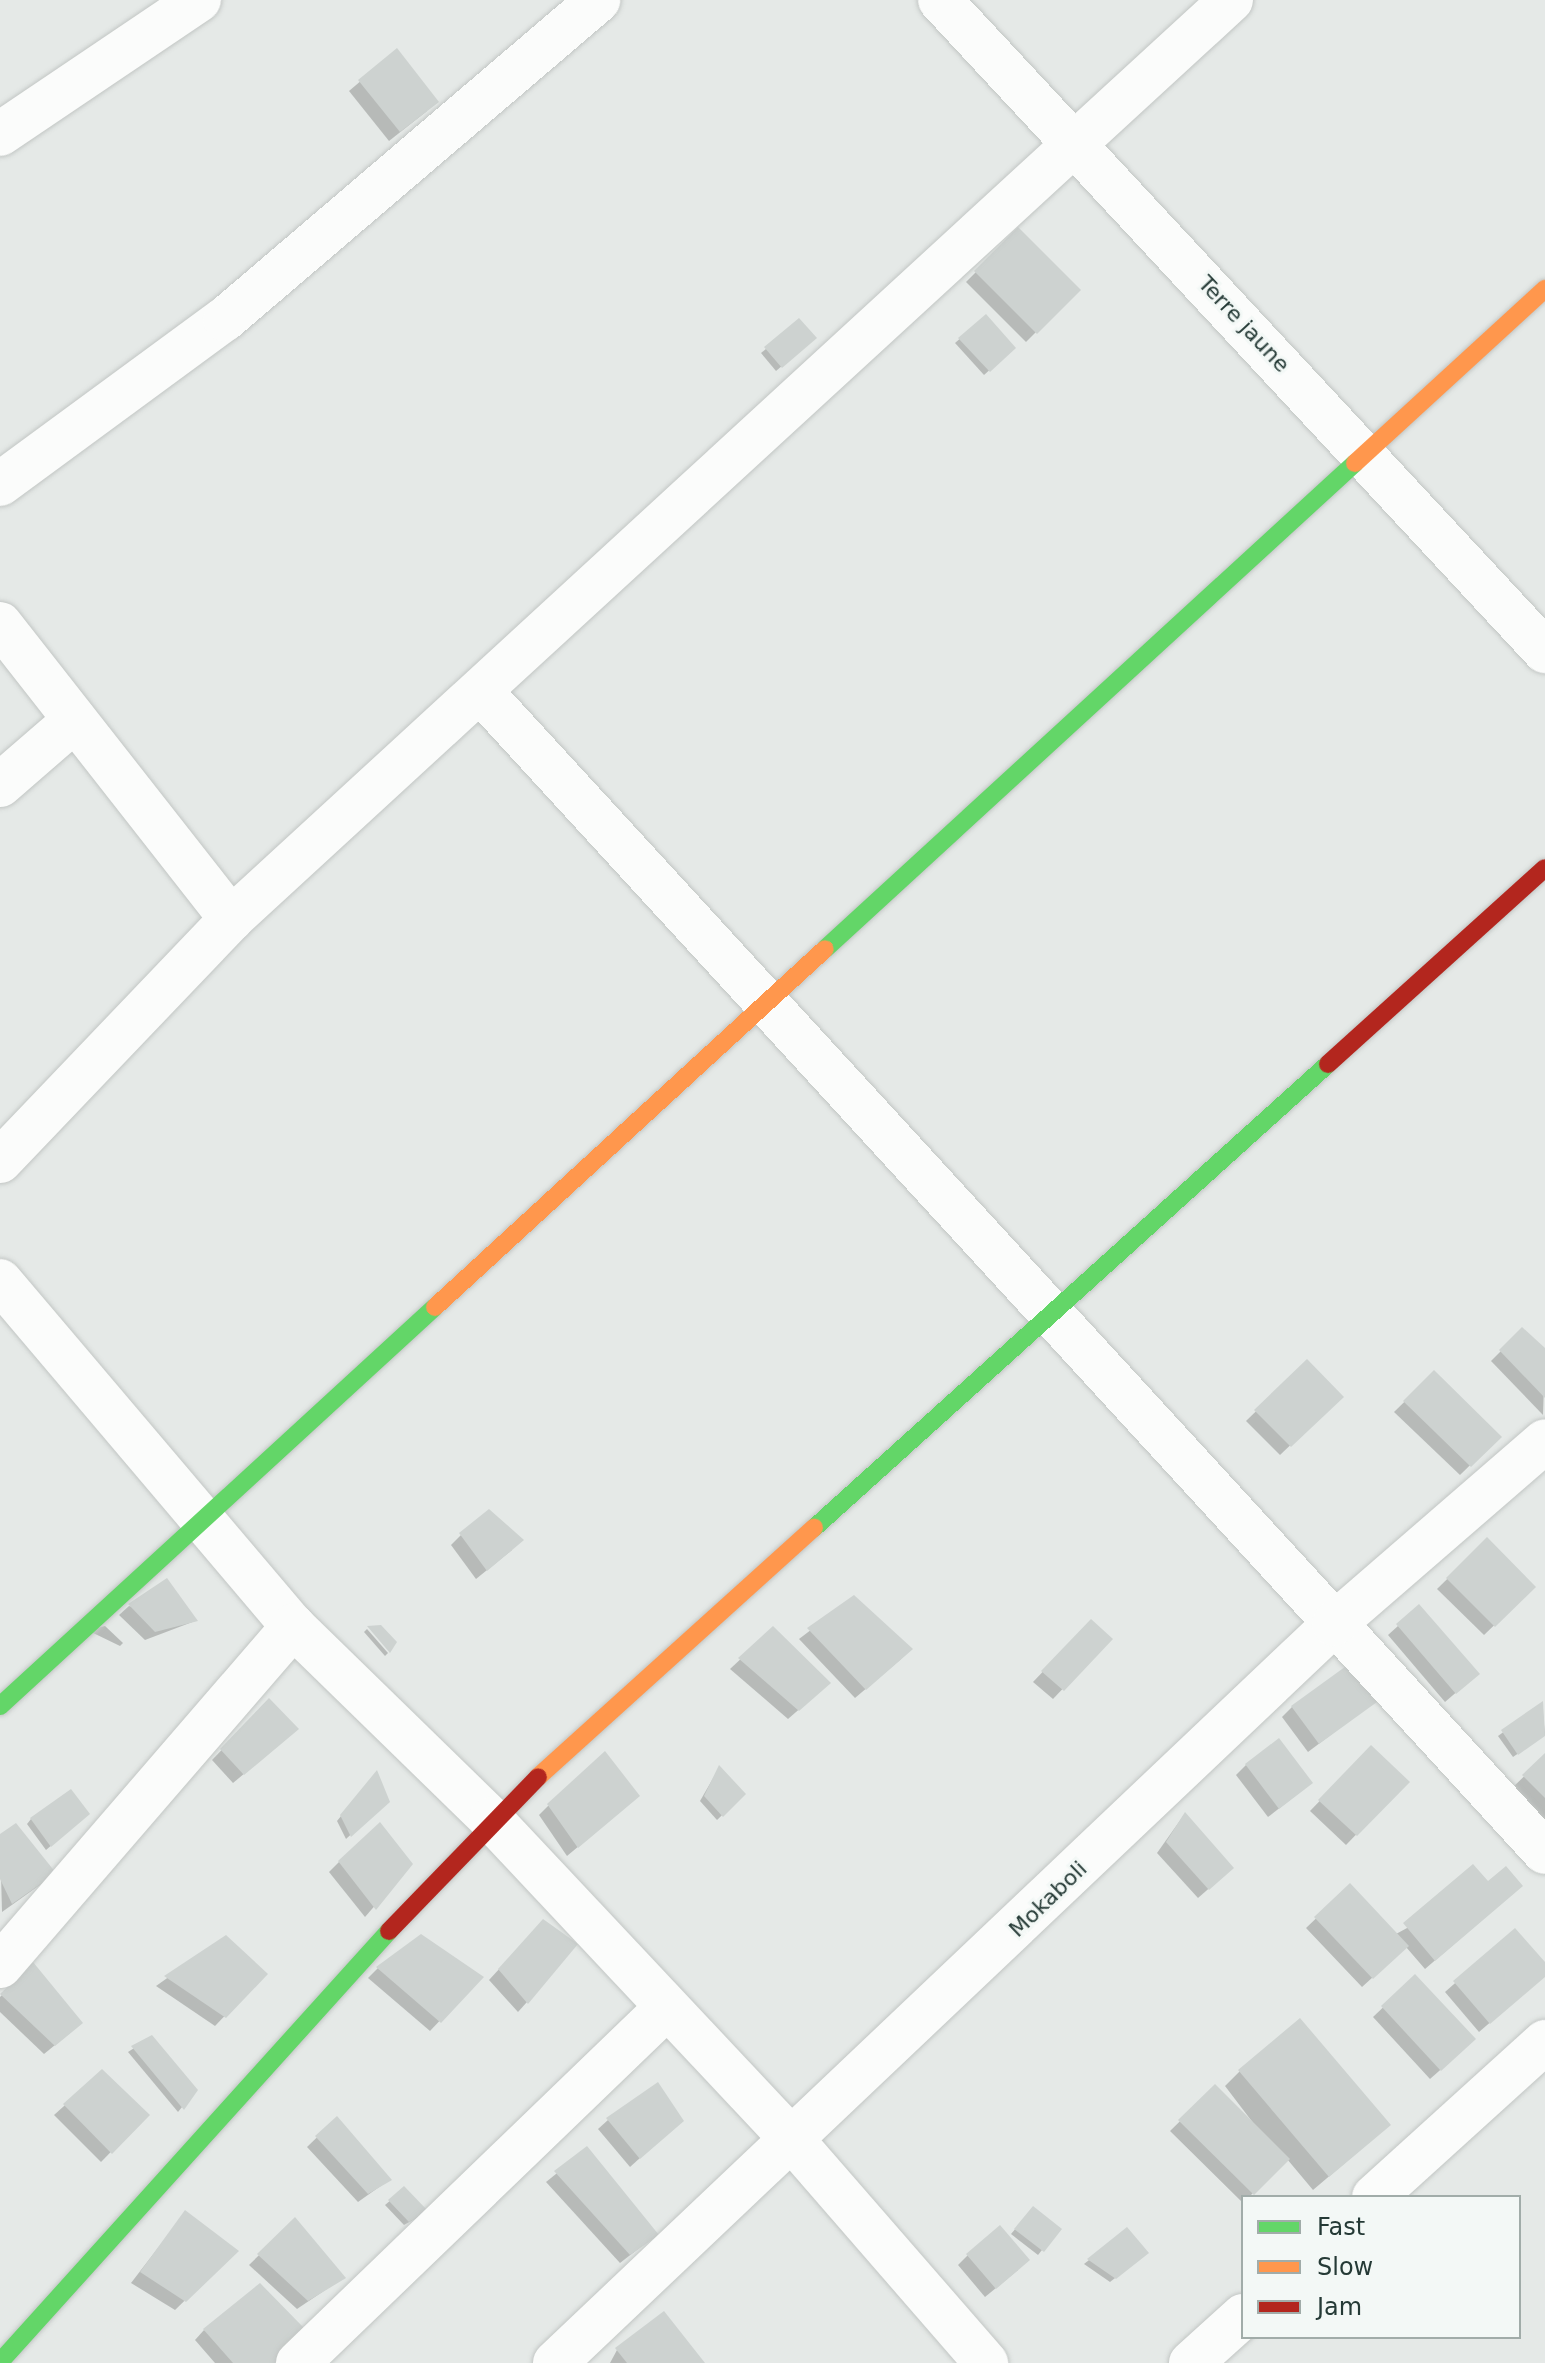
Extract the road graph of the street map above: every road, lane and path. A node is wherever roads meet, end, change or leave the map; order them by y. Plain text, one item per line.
1 (199, 0) edge
2 (598, 0) edge
3 (940, 0) edge
4 (1231, 0) edge
5 (0, 134) edge
6 (1075, 141) junction
7 (1545, 289) edge
8 (1365, 455) junction
9 (0, 484) edge
10 (0, 624) edge
11 (1545, 651) edge
12 (483, 694) junction
13 (75, 720) junction
14 (0, 785) edge
15 (1545, 868) edge
16 (231, 919) junction
17 (760, 1003) junction
18 (0, 1161) edge
19 (0, 1281) edge
20 (1057, 1313) junction
21 (1545, 1441) edge
22 (204, 1521) junction
23 (1334, 1624) junction
24 (293, 1626) junction
25 (0, 1706) edge
26 (491, 1819) junction
27 (1545, 1852) edge
28 (0, 1966) edge
29 (664, 2010) junction
30 (1545, 2042) edge
31 (794, 2142) junction
32 (1376, 2195) edge
33 (1241, 2318) edge
34 (0, 2362) edge
35 (298, 2363) edge
36 (556, 2363) edge
37 (986, 2363) edge
38 (1191, 2363) edge

1 - 5 street
2 - 9 street
3 - 6 street, Terre jaune
4 - 6 street
6 - 8 street, Terre jaune
6 - 12 street
7 - 8 street
8 - 11 street, Terre jaune
8 - 17 street
10 - 13 street
12 - 16 street
12 - 17 street
13 - 14 street
13 - 16 street
15 - 20 street
16 - 18 street
17 - 20 street
17 - 22 street
19 - 22 street
20 - 23 street
20 - 26 street
21 - 23 street, Mokaboli
22 - 24 street
22 - 25 street
23 - 27 street
23 - 31 street, Mokaboli
24 - 26 street
24 - 28 street
26 - 29 street
26 - 34 street
29 - 31 street
29 - 35 street
30 - 32 street
31 - 36 street, Mokaboli
31 - 37 street
33 - 38 street

